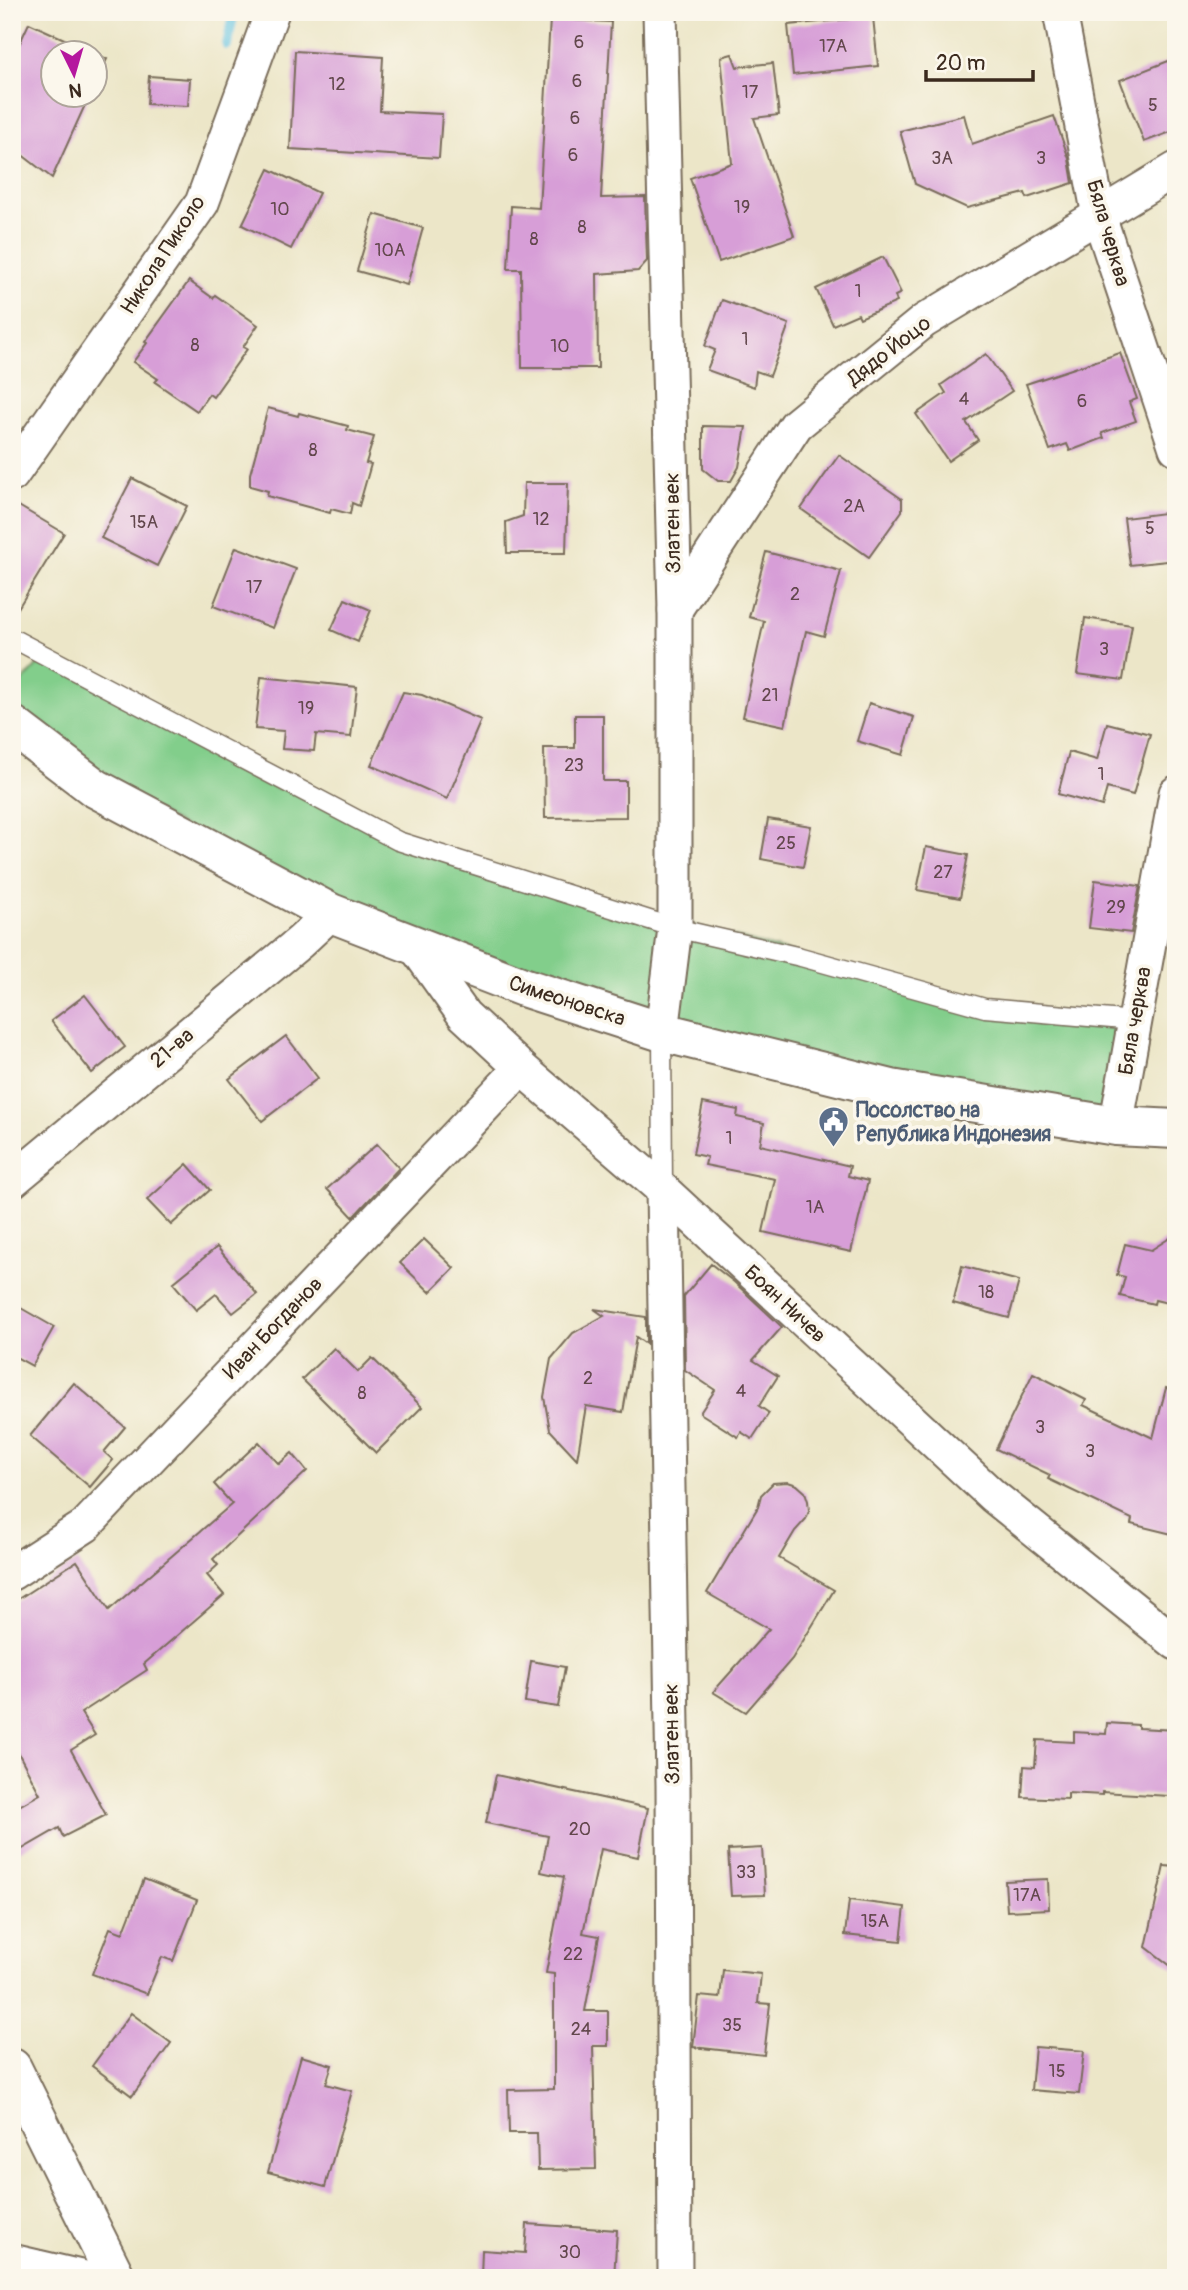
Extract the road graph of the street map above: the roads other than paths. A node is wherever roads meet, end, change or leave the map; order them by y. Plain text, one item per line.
1 (272, 12) edge
2 (660, 12) edge
3 (1060, 12) edge
4 (1176, 169) edge
5 (1099, 216) junction
6 (1173, 432) edge
7 (12, 475) edge
8 (676, 610) junction
9 (12, 638) edge
10 (12, 725) edge
11 (1176, 793) edge
12 (331, 913) junction
13 (675, 928) junction
14 (414, 945) junction
15 (1135, 1021) junction
16 (662, 1032) junction
17 (521, 1068) junction
18 (1116, 1126) junction
19 (1176, 1129) edge
20 (12, 1181) edge
21 (663, 1190) junction
22 (12, 1573) edge
23 (1176, 1643) edge
24 (12, 2068) edge
25 (12, 2261) edge
26 (85, 2278) edge
27 (116, 2278) edge
28 (675, 2278) edge

1 - 7 street, Никола Пиколо
2 - 8 street, Златен век
3 - 5 street, Бяла черква
4 - 5 street, Дядо Йоцо
5 - 6 street, Бяла черква
5 - 8 street, Дядо Йоцо
8 - 13 street, Златен век
9 - 13 lane
10 - 12 street, Симеоновска
11 - 15 street, Бяла черква
12 - 14 street, Симеоновска
12 - 20 street, 21-ва
13 - 15 lane
13 - 16 street, Златен век
14 - 16 street, Симеоновска
14 - 17 street, Боян Ничев
15 - 18 street, Бяла черква
16 - 18 street, Симеоновска
16 - 21 lane
17 - 21 street, Боян Ничев
17 - 22 street, Иван Богданов
18 - 19 street, Симеоновска
21 - 23 street, Боян Ничев
21 - 28 street, Златен век
24 - 27 street
25 - 26 street

